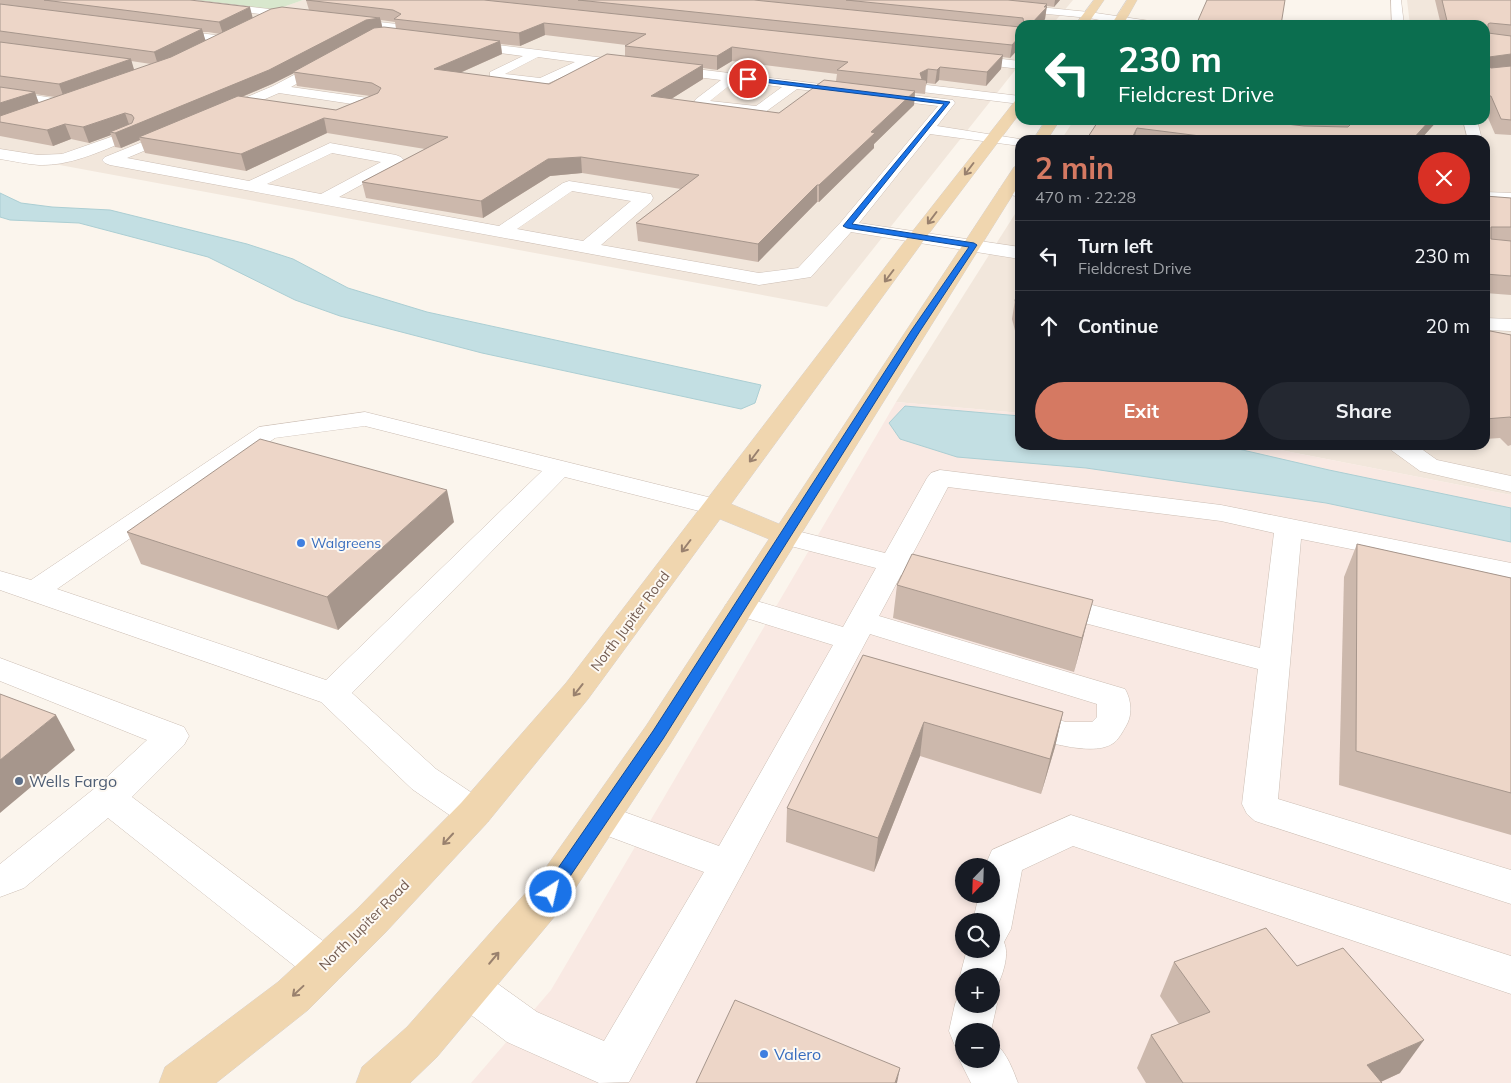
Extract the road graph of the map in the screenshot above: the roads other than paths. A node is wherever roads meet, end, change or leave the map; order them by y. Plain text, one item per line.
1 (166, 0) edge
2 (934, 0) edge
3 (1099, 0) edge
4 (1132, 0) edge
5 (1396, 0) edge
6 (305, 3) dead end
7 (278, 13) junction
8 (1089, 15) junction
9 (314, 17) edge
10 (332, 19) edge
11 (1085, 20) edge
12 (1108, 20) edge
13 (1121, 20) edge
14 (1398, 20) edge
15 (359, 22) junction
16 (255, 24) edge
17 (155, 30) edge
18 (337, 36) edge
19 (450, 38) junction
20 (365, 41) edge
21 (206, 48) edge
22 (537, 53) junction
23 (339, 55) edge
24 (955, 58) edge
25 (590, 60) junction
26 (1015, 64) edge
27 (733, 77) junction
28 (794, 84) junction
29 (248, 86) edge
30 (278, 89) junction
31 (0, 94) edge
32 (1015, 99) edge
33 (240, 105) junction
34 (267, 109) edge
35 (1015, 110) edge
36 (42, 113) edge
37 (340, 119) edge
38 (188, 127) edge
39 (142, 129) edge
40 (926, 129) junction
41 (992, 138) junction
42 (1015, 141) edge
43 (0, 154) edge
44 (250, 186) junction
45 (1013, 191) edge
46 (1490, 193) edge
47 (1511, 198) edge
48 (323, 199) junction
49 (847, 226) junction
50 (502, 232) junction
51 (918, 236) junction
52 (974, 245) junction
53 (587, 247) junction
54 (1015, 252) edge
55 (1490, 324) edge
56 (1511, 326) edge
57 (1407, 450) edge
58 (560, 468) junction
59 (1511, 484) edge
60 (715, 507) junction
61 (1288, 528) junction
62 (785, 536) junction
63 (892, 564) junction
64 (1511, 572) edge
65 (940, 576) edge
66 (0, 580) edge
67 (35, 591) junction
68 (1026, 598) edge
69 (740, 606) junction
70 (853, 651) junction
71 (1274, 662) junction
72 (0, 669) edge
73 (332, 694) junction
74 (999, 715) edge
75 (108, 798) junction
76 (474, 813) junction
77 (602, 819) junction
78 (728, 866) junction
79 (0, 881) edge
80 (1511, 887) edge
81 (994, 913) edge
82 (324, 966) junction
83 (1511, 975) edge
84 (469, 988) junction
85 (422, 1042) junction
86 (987, 1068) edge
87 (612, 1075) edge
88 (180, 1083) edge
89 (378, 1083) edge
90 (407, 1083) edge
91 (996, 1083) edge

1 - 7 street
2 - 8 street
3 - 8 main road
4 - 13 main road
5 - 14 street
6 - 7 street
7 - 9 street
7 - 16 street
8 - 11 main road
8 - 12 street
10 - 15 street
15 - 18 street
15 - 19 street
17 - 21 street
19 - 20 street
19 - 22 street
19 - 32 street
22 - 25 street
22 - 25 street
23 - 30 street
24 - 26 street
25 - 27 street
27 - 28 street
27 - 28 street
28 - 40 street
29 - 33 street
30 - 33 street
30 - 37 street
31 - 36 street
33 - 34 street
35 - 41 main road, North Jupiter Road
38 - 44 street
39 - 43 street
40 - 41 street
40 - 49 street
41 - 42 street
41 -> 51 main road, North Jupiter Road
44 - 48 street
44 - 48 street
45 - 52 main road
46 - 47 street
48 - 50 street
49 - 51 street
49 - 53 street
50 - 53 street
50 - 53 street
51 - 52 street
51 -> 60 main road, North Jupiter Road
52 - 54 street
52 - 62 main road
55 - 56 street
57 - 59 street
58 - 60 street
58 - 67 street
58 - 73 street
60 - 62 main road
60 -> 76 main road, North Jupiter Road
61 - 63 street
61 - 64 street
61 - 71 street
62 - 63 street
62 - 69 main road
63 - 65 street
63 - 70 street
66 - 67 street
67 - 73 street
68 - 71 street
69 - 70 street
69 - 77 main road
70 - 74 street
70 - 78 street
71 - 80 street
72 - 75 street
73 - 76 street
75 - 79 street
75 - 82 street
76 -> 82 main road, North Jupiter Road
77 - 78 street
84 -> 77 main road
78 - 87 street
81 - 83 street
82 -> 88 main road, North Jupiter Road
84 - 85 main road
84 - 87 street
85 - 89 main road
85 - 90 main road
86 - 91 street

